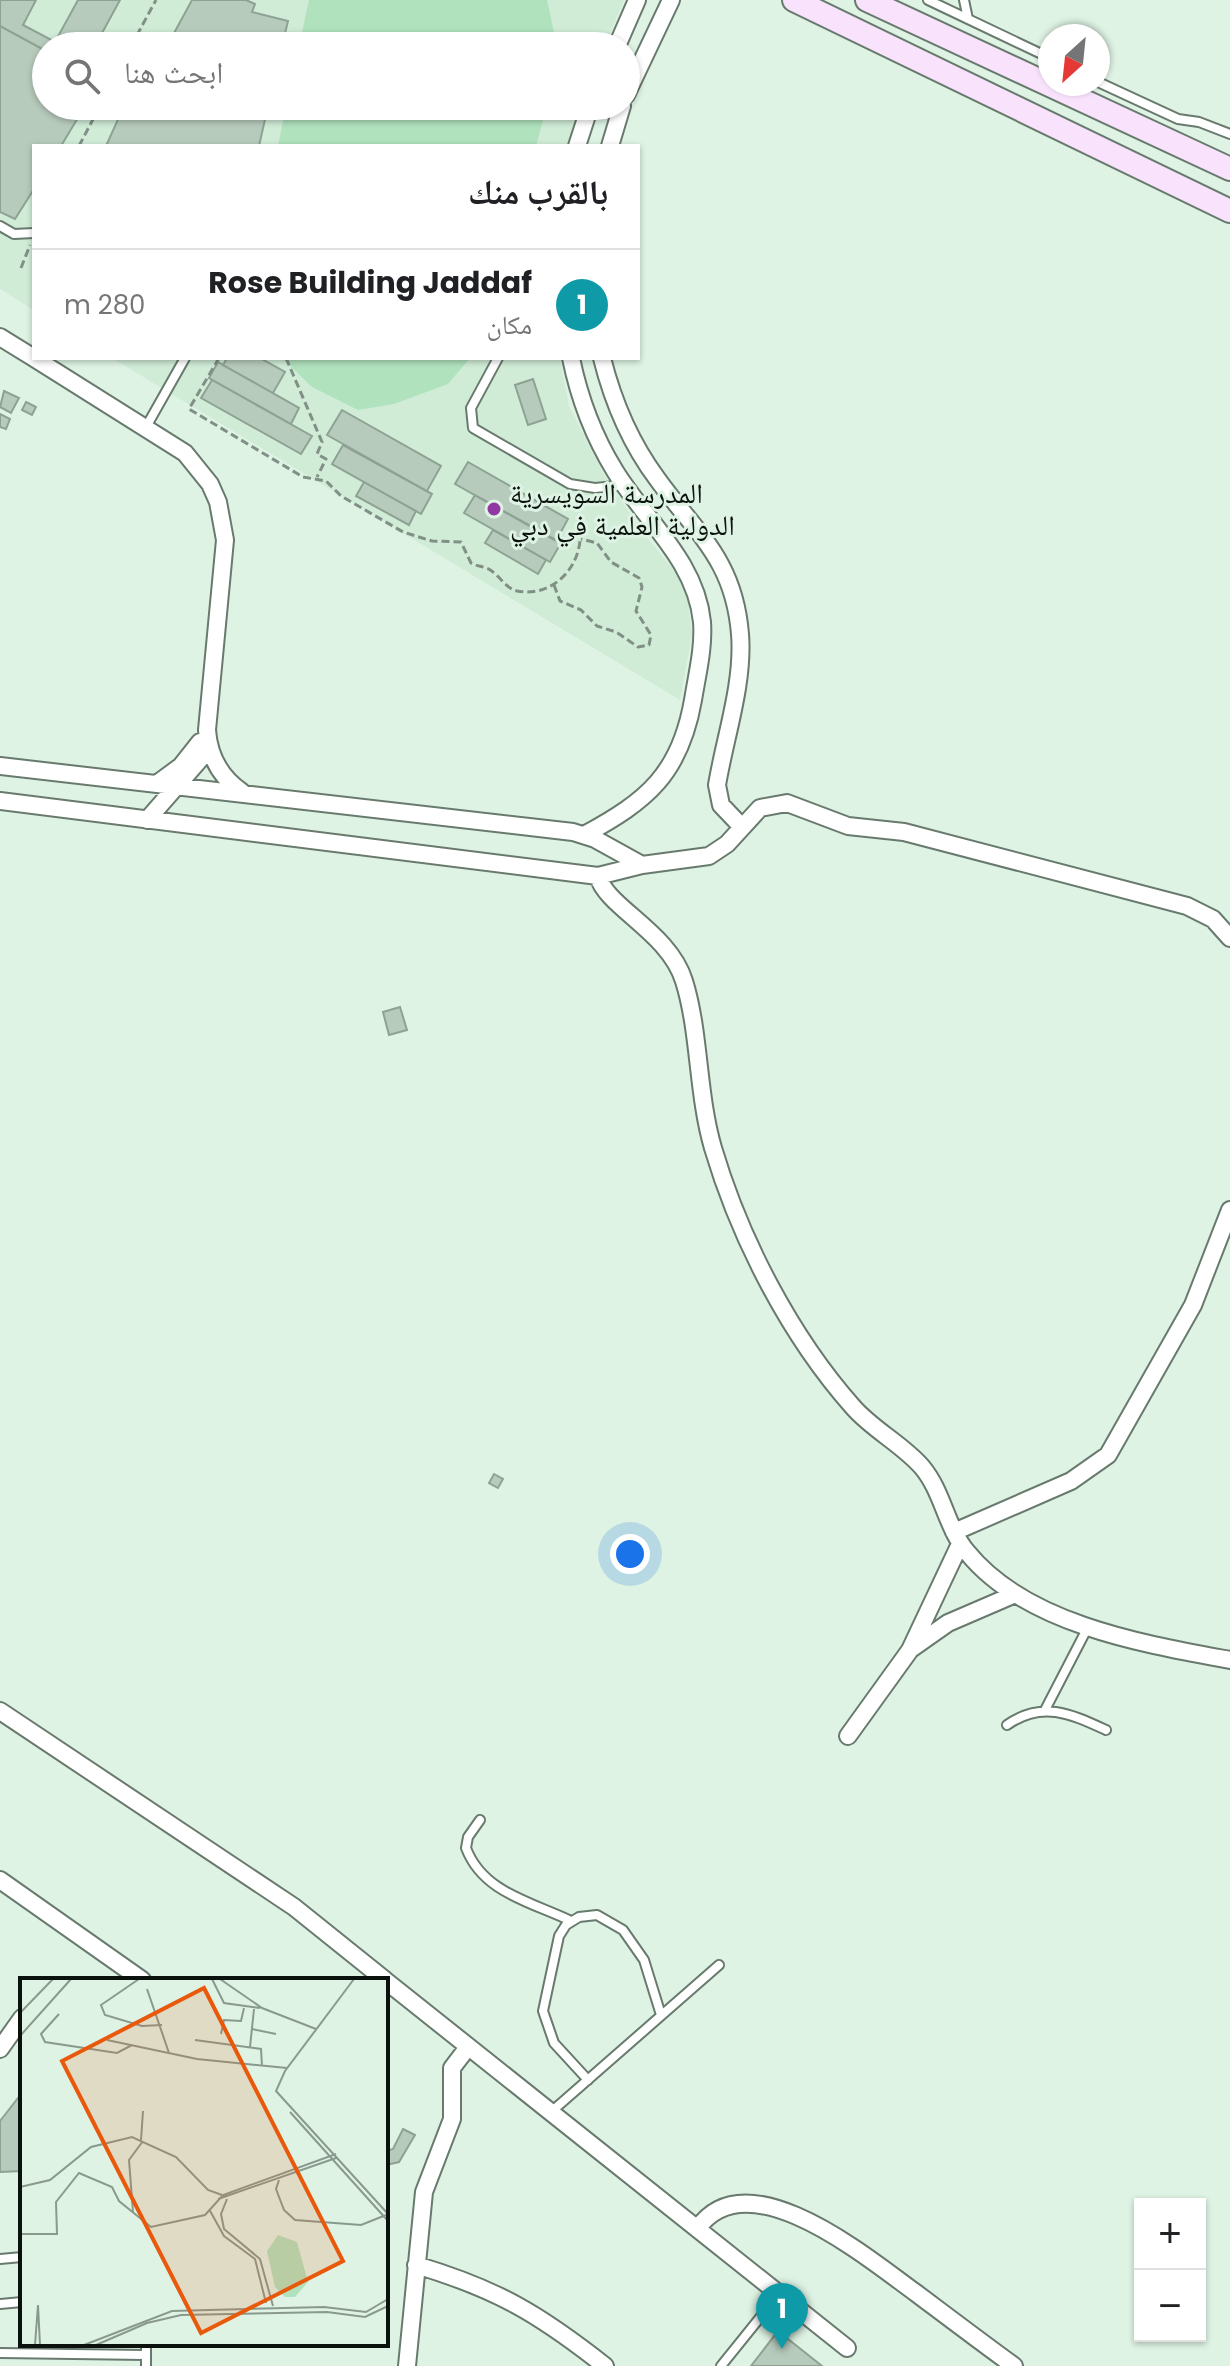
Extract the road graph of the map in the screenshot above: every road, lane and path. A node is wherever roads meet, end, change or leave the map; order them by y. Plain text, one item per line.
1 (156, 0) edge
2 (637, 0) edge
3 (671, 0) edge
4 (794, 0) edge
5 (867, 0) edge
6 (928, 0) edge
7 (964, 0) edge
8 (968, 19) junction
9 (139, 32) edge
10 (623, 32) edge
11 (1038, 52) edge
12 (640, 65) edge
13 (1110, 88) edge
14 (93, 120) edge
15 (585, 120) edge
16 (618, 120) edge
17 (1230, 134) edge
18 (80, 144) edge
19 (578, 144) edge
20 (611, 144) edge
21 (1230, 169) edge
22 (1230, 211) edge
23 (0, 226) edge
24 (32, 234) edge
25 (32, 239) edge
26 (21, 268) dead end
27 (0, 337) edge
28 (32, 357) edge
29 (37, 360) edge
30 (184, 360) edge
31 (218, 360) edge
32 (287, 360) edge
33 (497, 360) edge
34 (572, 360) edge
35 (603, 360) edge
36 (146, 427) junction
37 (317, 477) junction
38 (625, 485) junction
39 (578, 520) dead end
40 (581, 539) junction
41 (554, 585) junction
42 (207, 730) junction
43 (209, 749) junction
44 (0, 766) edge
45 (158, 783) junction
46 (181, 785) junction
47 (244, 793) junction
48 (0, 801) edge
49 (147, 820) junction
50 (741, 826) junction
51 (584, 835) junction
52 (642, 865) junction
53 (598, 876) junction
54 (1230, 938) edge
55 (1230, 1210) edge
56 (957, 1538) junction
57 (1013, 1595) junction
58 (1089, 1625) junction
59 (910, 1650) junction
60 (1230, 1660) edge
61 (1045, 1710) junction
62 (0, 1711) edge
63 (1007, 1725) dead end
64 (1106, 1730) dead end
65 (848, 1736) dead end
66 (480, 1820) dead end
67 (0, 1880) edge
68 (571, 1921) junction
69 (719, 1965) dead end
70 (139, 1978) edge
71 (383, 1978) edge
72 (388, 1982) edge
73 (661, 2015) junction
74 (20, 2021) edge
75 (468, 2047) junction
76 (0, 2049) edge
77 (588, 2080) junction
78 (551, 2112) junction
79 (698, 2228) junction
80 (20, 2257) edge
81 (0, 2259) edge
82 (416, 2265) junction
83 (780, 2294) junction
84 (20, 2302) edge
85 (0, 2304) edge
86 (146, 2346) edge
87 (847, 2348) dead end
88 (0, 2353) edge
89 (146, 2355) junction
90 (146, 2366) edge
91 (407, 2366) edge
92 (605, 2366) edge
93 (721, 2366) edge
94 (1014, 2366) edge

1 - 9 path
2 - 10 street
3 - 12 street
4 - 22 street
5 - 21 street
6 - 8 lane
7 - 8 lane
8 - 11 lane
13 - 17 lane
14 - 18 path
15 - 19 street
16 - 20 street
23 - 24 lane
25 - 26 path
27 - 28 street
29 - 36 street
30 - 36 lane
31 - 37 path
32 - 37 path
33 - 38 lane
34 - 38 street
35 - 50 street
36 - 42 street
37 - 41 path
38 - 51 street
39 - 40 path
40 - 41 path
40 - 41 path
42 - 43 street
42 - 45 street
43 - 46 street
43 - 47 street
44 - 45 street
45 - 46 street
46 - 47 street
46 - 49 street
47 - 51 street
48 - 49 street
49 - 53 street
50 - 52 street
50 - 54 street
51 - 52 street
52 - 53 street
53 - 56 street
55 - 56 street
56 - 57 street
56 - 59 street
57 - 58 street
57 - 59 street
58 - 60 street
58 - 61 lane
59 - 65 street
61 - 63 lane
61 - 64 lane
62 - 71 street
66 - 68 lane
67 - 70 street
68 - 73 lane
68 - 77 lane
69 - 73 lane
72 - 75 street
73 - 77 lane
74 - 76 street
75 - 78 street
75 - 82 street
77 - 78 lane
78 - 79 street
79 - 83 street
79 - 94 street
80 - 81 lane
82 - 91 street
82 - 92 street
83 - 87 street
83 - 93 lane
84 - 85 lane
86 - 89 lane
88 - 89 lane
89 - 90 lane

